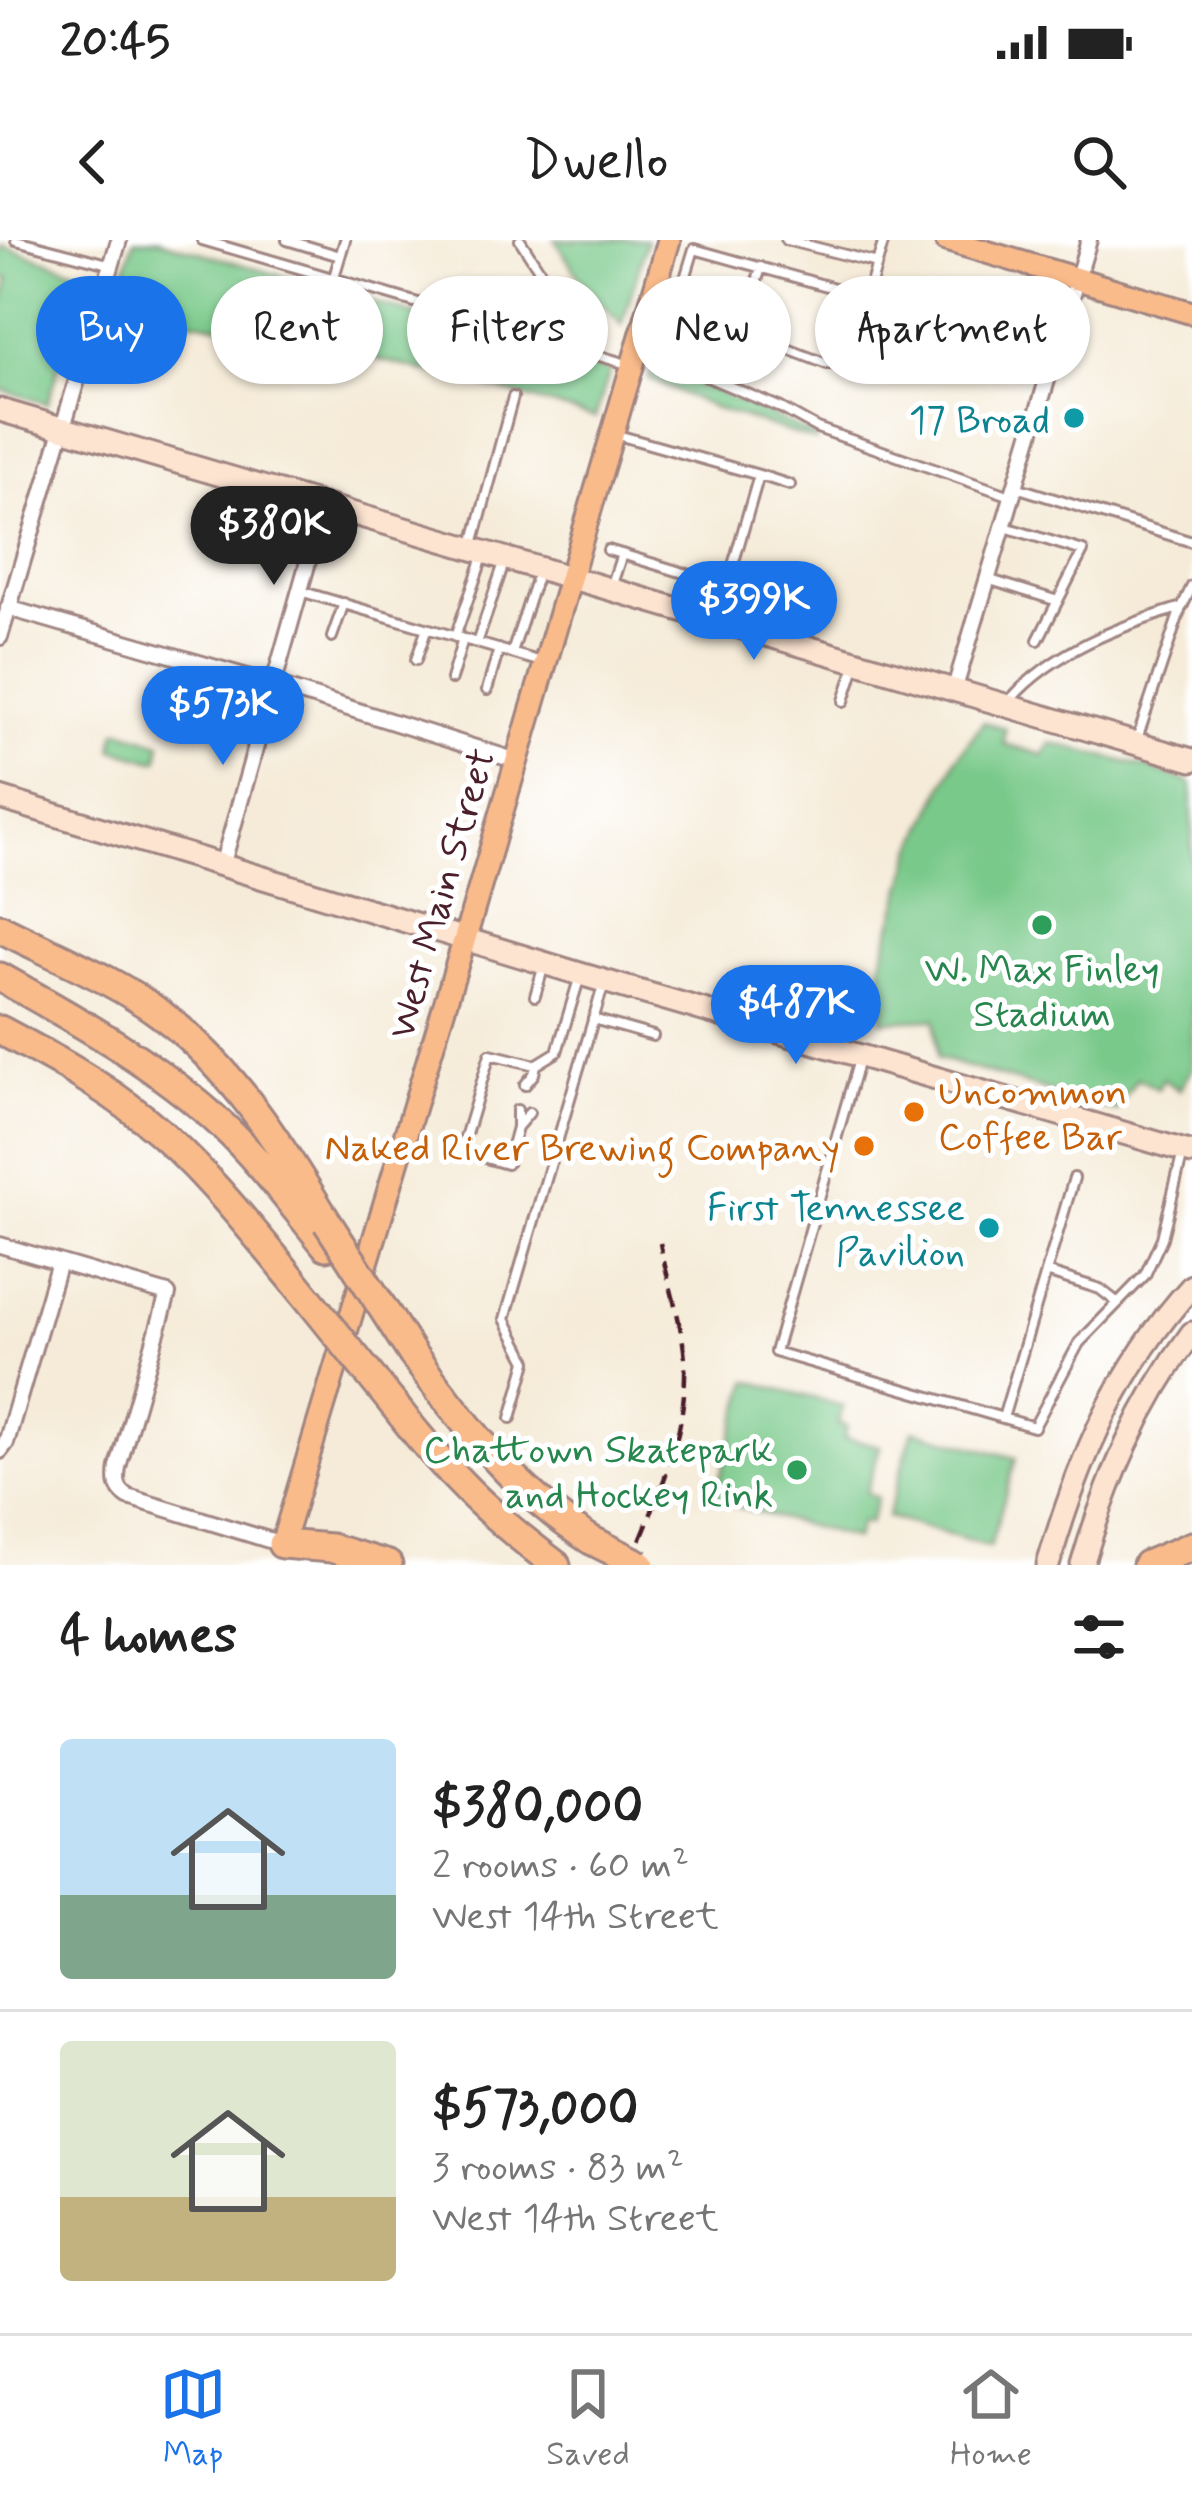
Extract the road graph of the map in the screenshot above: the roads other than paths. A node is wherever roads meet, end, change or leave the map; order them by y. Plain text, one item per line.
1 (16, 240) edge
2 (119, 240) edge
3 (202, 240) edge
4 (287, 240) edge
5 (345, 240) edge
6 (520, 240) edge
7 (669, 240) edge
8 (786, 240) edge
9 (884, 240) edge
10 (1089, 240) edge
11 (951, 241) edge
12 (696, 244) edge
13 (340, 256) junction
14 (877, 263) junction
15 (112, 265) junction
16 (761, 267) junction
17 (330, 276) edge
18 (334, 276) edge
19 (543, 276) edge
20 (659, 276) edge
21 (1063, 276) edge
22 (1077, 276) edge
23 (1090, 284) edge
24 (1192, 312) edge
25 (632, 365) edge
26 (720, 384) edge
27 (1045, 384) edge
28 (513, 397) dead end
29 (0, 410) edge
30 (62, 428) junction
31 (612, 434) junction
32 (759, 476) junction
33 (790, 485) dead end
34 (1013, 492) junction
35 (324, 505) junction
36 (1003, 526) junction
37 (1192, 542) edge
38 (608, 550) dead end
39 (487, 554) junction
40 (622, 554) junction
41 (539, 570) junction
42 (570, 579) junction
43 (987, 579) junction
44 (727, 586) junction
45 (1192, 586) edge
46 (299, 590) junction
47 (610, 591) junction
48 (1058, 601) junction
49 (344, 604) junction
50 (1181, 607) junction
51 (8, 608) junction
52 (717, 622) junction
53 (427, 628) junction
54 (0, 637) edge
55 (332, 637) dead end
56 (459, 638) junction
57 (1038, 640) dead end
58 (477, 643) junction
59 (499, 649) junction
60 (512, 653) junction
61 (416, 660) dead end
62 (856, 662) junction
63 (545, 663) junction
64 (451, 679) dead end
65 (272, 684) junction
66 (487, 690) dead end
67 (954, 691) junction
68 (844, 701) dead end
69 (1005, 706) junction
70 (1135, 744) junction
71 (517, 760) junction
72 (1192, 760) edge
73 (0, 799) edge
74 (222, 866) junction
75 (0, 928) edge
76 (465, 938) junction
77 (544, 963) junction
78 (580, 974) junction
79 (0, 976) edge
80 (760, 980) dead end
81 (604, 981) junction
82 (536, 996) dead end
83 (593, 1019) junction
84 (747, 1023) junction
85 (0, 1030) edge
86 (653, 1036) dead end
87 (860, 1056) junction
88 (535, 1070) junction
89 (525, 1085) dead end
90 (537, 1089) dead end
91 (517, 1110) dead end
92 (530, 1113) dead end
93 (518, 1127) junction
94 (1187, 1152) edge
95 (1074, 1178) dead end
96 (327, 1234) junction
97 (0, 1245) edge
98 (59, 1262) junction
99 (1046, 1272) junction
100 (1192, 1286) edge
101 (1118, 1304) junction
102 (1192, 1333) edge
103 (511, 1418) dead end
104 (1003, 1418) junction
105 (0, 1451) edge
106 (1192, 1546) edge
107 (279, 1555) edge
108 (388, 1565) edge
109 (556, 1565) edge
110 (641, 1565) edge
111 (1048, 1565) edge
112 (1082, 1565) edge
113 (1147, 1565) edge

1 - 15 lane
2 - 15 street
3 - 17 lane
4 - 13 lane
5 - 13 lane
6 - 19 lane
7 - 20 main road, West Main Street
8 - 14 lane
9 - 14 lane
10 - 22 street
11 - 21 main road
12 - 16 lane
12 - 16 lane
13 - 18 lane
14 - 16 lane
15 - 30 street
23 - 24 main road
25 - 31 main road, West Main Street
26 - 34 lane
27 - 34 street
28 - 39 lane
29 - 30 street
30 - 35 street
30 - 51 street
31 - 32 lane
31 - 42 main road, West Main Street
32 - 33 lane
32 - 44 lane
34 - 36 street
34 - 37 lane
35 - 39 street
35 - 46 street
36 - 43 street
36 - 48 lane
38 - 40 lane
39 - 41 street
39 - 56 lane
39 - 58 lane
40 - 44 lane
40 - 47 lane
41 - 42 street
41 - 60 lane
42 - 47 street
42 - 63 main road, West Main Street
43 - 48 lane
43 - 67 street
44 - 52 lane
45 - 50 lane
46 - 49 lane
46 - 65 street
47 - 52 street
48 - 57 lane
49 - 53 lane
49 - 55 lane
50 - 69 lane
50 - 70 lane
51 - 54 street
51 - 65 street
52 - 62 street
53 - 56 lane
53 - 61 lane
56 - 58 lane
56 - 64 lane
58 - 59 lane
59 - 60 lane
59 - 66 lane
60 - 63 lane
62 - 67 street
62 - 68 lane
63 - 71 main road, West Main Street
65 - 71 street
65 - 74 street
67 - 69 street
69 - 70 street
70 - 72 street
71 - 76 main road, West Main Street
73 - 74 street
74 - 76 street
75 - 96 highway
76 - 77 street
76 - 107 main road, West Main Street
77 - 78 street
77 - 82 lane
78 - 81 street
78 - 88 lane
79 - 96 highway
80 - 84 lane
81 - 83 lane
81 - 84 street
83 - 86 lane
83 - 103 lane
84 - 87 street
85 - 109 highway, bridge
87 - 94 street
87 - 104 lane
88 - 89 lane
88 - 90 lane
88 - 93 lane
91 - 93 lane
92 - 93 lane
94 - 101 lane
95 - 99 lane
96 - 110 highway, bridge
97 - 98 street
98 - 105 street
98 - 107 street
99 - 101 lane
99 - 104 lane
100 - 111 street
101 - 104 lane
102 - 112 street
106 - 113 highway
107 - 108 highway

